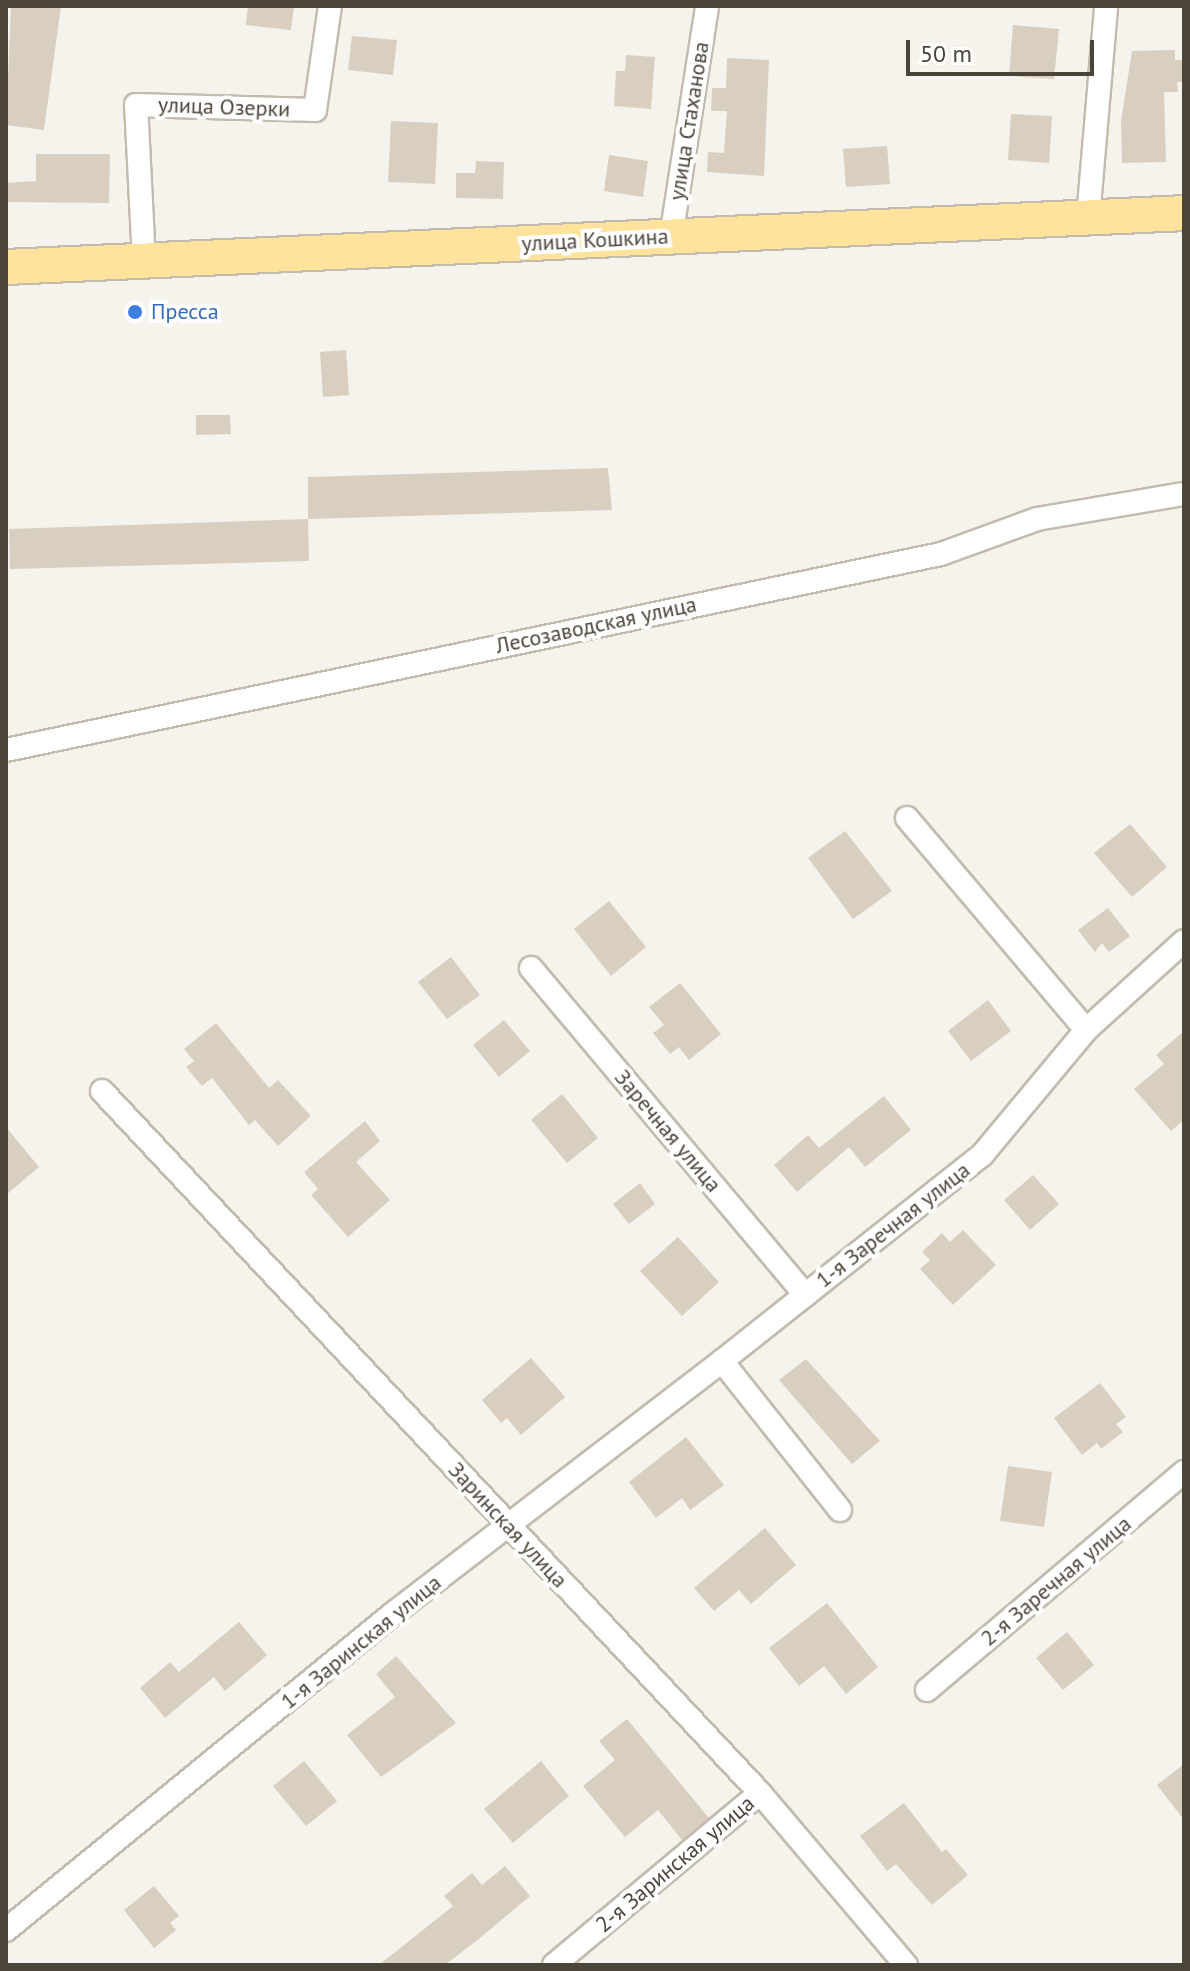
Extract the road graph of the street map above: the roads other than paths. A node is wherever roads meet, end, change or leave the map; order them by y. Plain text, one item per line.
1 (330, 6) edge
2 (707, 6) edge
3 (1106, 6) edge
4 (1184, 213) edge
5 (1088, 218) junction
6 (671, 237) junction
7 (144, 261) junction
8 (6, 267) edge
9 (1184, 494) edge
10 (6, 750) edge
11 (907, 818) dead end
12 (1184, 941) edge
13 (531, 968) dead end
14 (1086, 1030) junction
15 (102, 1091) dead end
16 (805, 1295) junction
17 (722, 1361) junction
18 (1184, 1472) edge
19 (840, 1510) dead end
20 (509, 1525) junction
21 (927, 1690) dead end
22 (760, 1793) junction
23 (6, 1930) edge
24 (554, 1965) edge
25 (906, 1965) edge

1 - 7 street, улица Озерки
2 - 6 street, улица Стаханова
3 - 5 street
4 - 5 main road, улица Кошкина
5 - 6 main road, улица Кошкина
6 - 7 main road, улица Кошкина
7 - 8 main road, улица Кошкина
9 - 10 street, Лесозаводская улица
11 - 14 street
12 - 14 street, 1-я Заречная улица
13 - 16 street, Заречная улица
14 - 16 street, 1-я Заречная улица
15 - 20 street, Заринская улица
16 - 17 street, 1-я Заречная улица
17 - 19 street
17 - 20 street, 1-я Заринская улица
18 - 21 street, 2-я Заречная улица
20 - 22 street, Заринская улица
20 - 23 street, 1-я Заринская улица
22 - 24 street, 2-я Заринская улица
22 - 25 street, Заринская улица

